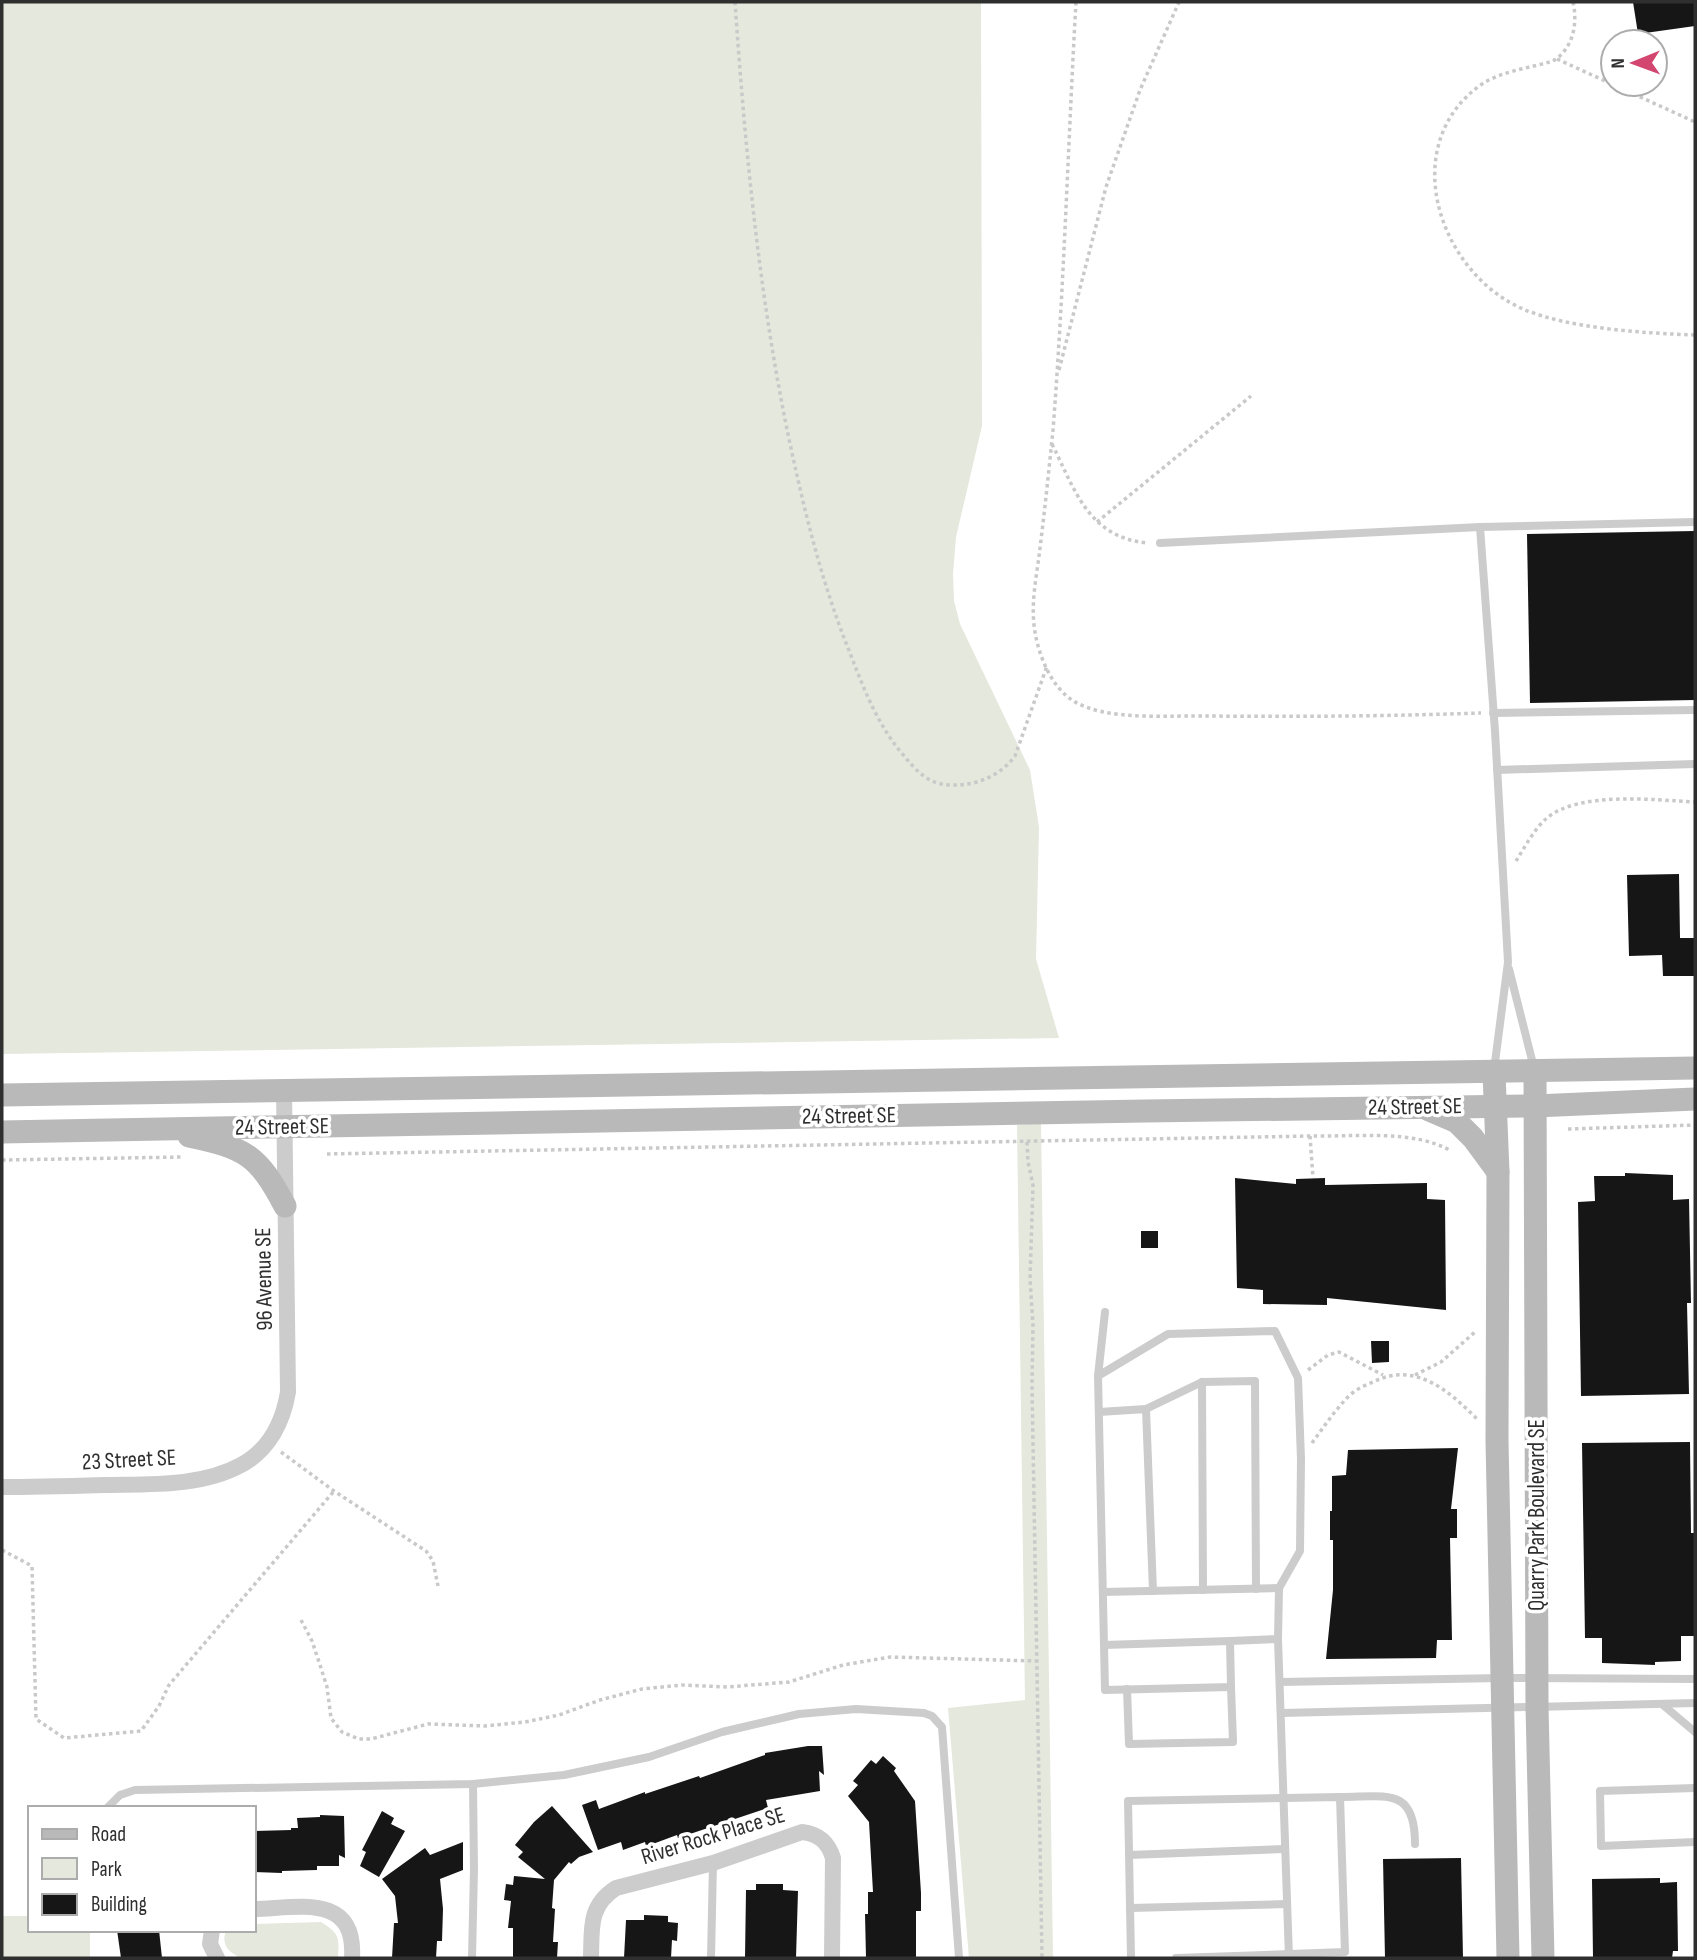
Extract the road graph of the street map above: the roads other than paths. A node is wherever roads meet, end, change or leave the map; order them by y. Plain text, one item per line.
1 (1695, 522) edge
2 (1480, 527) junction
3 (1160, 543) road end
4 (1695, 710) edge
5 (1493, 713) junction
6 (1695, 764) edge
7 (1497, 770) junction
8 (1507, 962) junction
9 (1695, 1069) edge
10 (1535, 1071) junction
11 (1494, 1073) junction
12 (284, 1089) junction
13 (2, 1095) edge
14 (1695, 1099) edge
15 (1535, 1106) junction
16 (1422, 1107) junction
17 (1495, 1107) junction
18 (284, 1126) junction
19 (155, 1129) junction
20 (2, 1132) edge
21 (1498, 1172) junction
22 (285, 1206) junction
23 (1105, 1312) dead end
24 (1098, 1376) junction
25 (1202, 1382) junction
26 (1146, 1409) junction
27 (1099, 1412) junction
28 (254, 1456) joint
29 (2, 1488) edge
30 (1279, 1588) junction
31 (1256, 1589) junction
32 (1203, 1590) junction
33 (1153, 1591) junction
34 (1103, 1592) junction
35 (1278, 1639) junction
36 (1230, 1641) junction
37 (1104, 1645) junction
38 (1502, 1678) junction
39 (1537, 1679) junction
40 (1695, 1679) edge
41 (1280, 1682) junction
42 (1231, 1687) junction
43 (1127, 1689) junction
44 (1695, 1703) edge
45 (1662, 1704) junction
46 (1502, 1706) junction
47 (1537, 1707) junction
48 (1282, 1713) junction
49 (1695, 1732) edge
50 (473, 1784) junction
51 (1695, 1788) edge
52 (1340, 1797) junction
53 (1284, 1799) junction
54 (109, 1806) edge
55 (1695, 1842) edge
56 (1415, 1844) dead end
57 (1285, 1849) junction
58 (1129, 1855) junction
59 (713, 1863) junction
60 (1287, 1904) junction
61 (256, 1909) edge
62 (1130, 1909) junction
63 (212, 1932) edge
64 (1289, 1956) edge
65 (1236, 1957) edge
66 (217, 1958) edge
67 (352, 1958) edge
68 (472, 1958) edge
69 (591, 1958) edge
70 (711, 1958) edge
71 (832, 1958) edge
72 (959, 1958) edge
73 (1131, 1958) edge
74 (1176, 1958) edge
75 (1185, 1958) edge
76 (1508, 1958) edge
77 (1543, 1958) edge

1 - 2 lane
2 - 3 lane
2 - 5 lane
4 - 5 lane
5 - 7 lane
6 - 7 lane
7 - 8 lane
8 - 10 lane
8 - 11 lane
9 - 10 main road, 24 Street SE
10 - 11 main road, 24 Street SE
10 - 15 main road, Quarry Park Boulevard SE
11 - 12 main road, 24 Street SE
11 - 17 main road, Quarry Park Boulevard SE
12 - 13 main road, 24 Street SE
12 - 18 street, 96 Avenue SE
14 - 15 main road, 24 Street SE
15 - 17 main road, 24 Street SE
15 - 39 main road, Quarry Park Boulevard SE
16 - 17 main road, 24 Street SE
16 - 18 main road, 24 Street SE
16 - 21 main road
17 - 21 main road, Quarry Park Boulevard SE
18 - 19 main road, 24 Street SE
18 - 22 street, 96 Avenue SE
19 - 20 main road, 24 Street SE
19 - 22 main road
21 - 38 main road, Quarry Park Boulevard SE
22 - 28 street, 96 Avenue SE
23 - 24 lane
24 - 27 lane
24 - 30 lane
25 - 26 lane
25 - 31 lane
25 - 32 lane
26 - 27 lane
26 - 33 lane
27 - 34 lane
28 - 29 street, 23 Street SE
30 - 31 lane
30 - 35 lane
31 - 32 lane
32 - 33 lane
33 - 34 lane
34 - 37 lane
35 - 36 lane
35 - 41 lane
36 - 37 lane
36 - 42 lane
37 - 43 lane
38 - 39 lane
38 - 41 lane
38 - 46 main road, Quarry Park Boulevard SE
39 - 40 lane
39 - 47 main road, Quarry Park Boulevard SE
41 - 48 lane
42 - 43 lane
42 - 43 lane
44 - 45 lane
45 - 47 lane
45 - 49 lane
46 - 47 lane
46 - 48 lane
46 - 76 main road, Quarry Park Boulevard SE
47 - 77 main road, Quarry Park Boulevard SE
48 - 53 lane
50 - 54 lane
50 - 68 lane
50 - 72 lane
51 - 55 lane
52 - 53 lane
52 - 56 lane
52 - 64 lane
53 - 57 lane
53 - 58 lane
57 - 58 lane
57 - 60 lane
58 - 62 lane
59 - 69 street, River Rock Place SE
59 - 70 lane
59 - 71 street, River Rock Place SE
60 - 62 lane
60 - 64 lane
61 - 67 street
62 - 73 lane
63 - 66 street
64 - 65 lane
65 - 75 lane
74 - 75 lane

